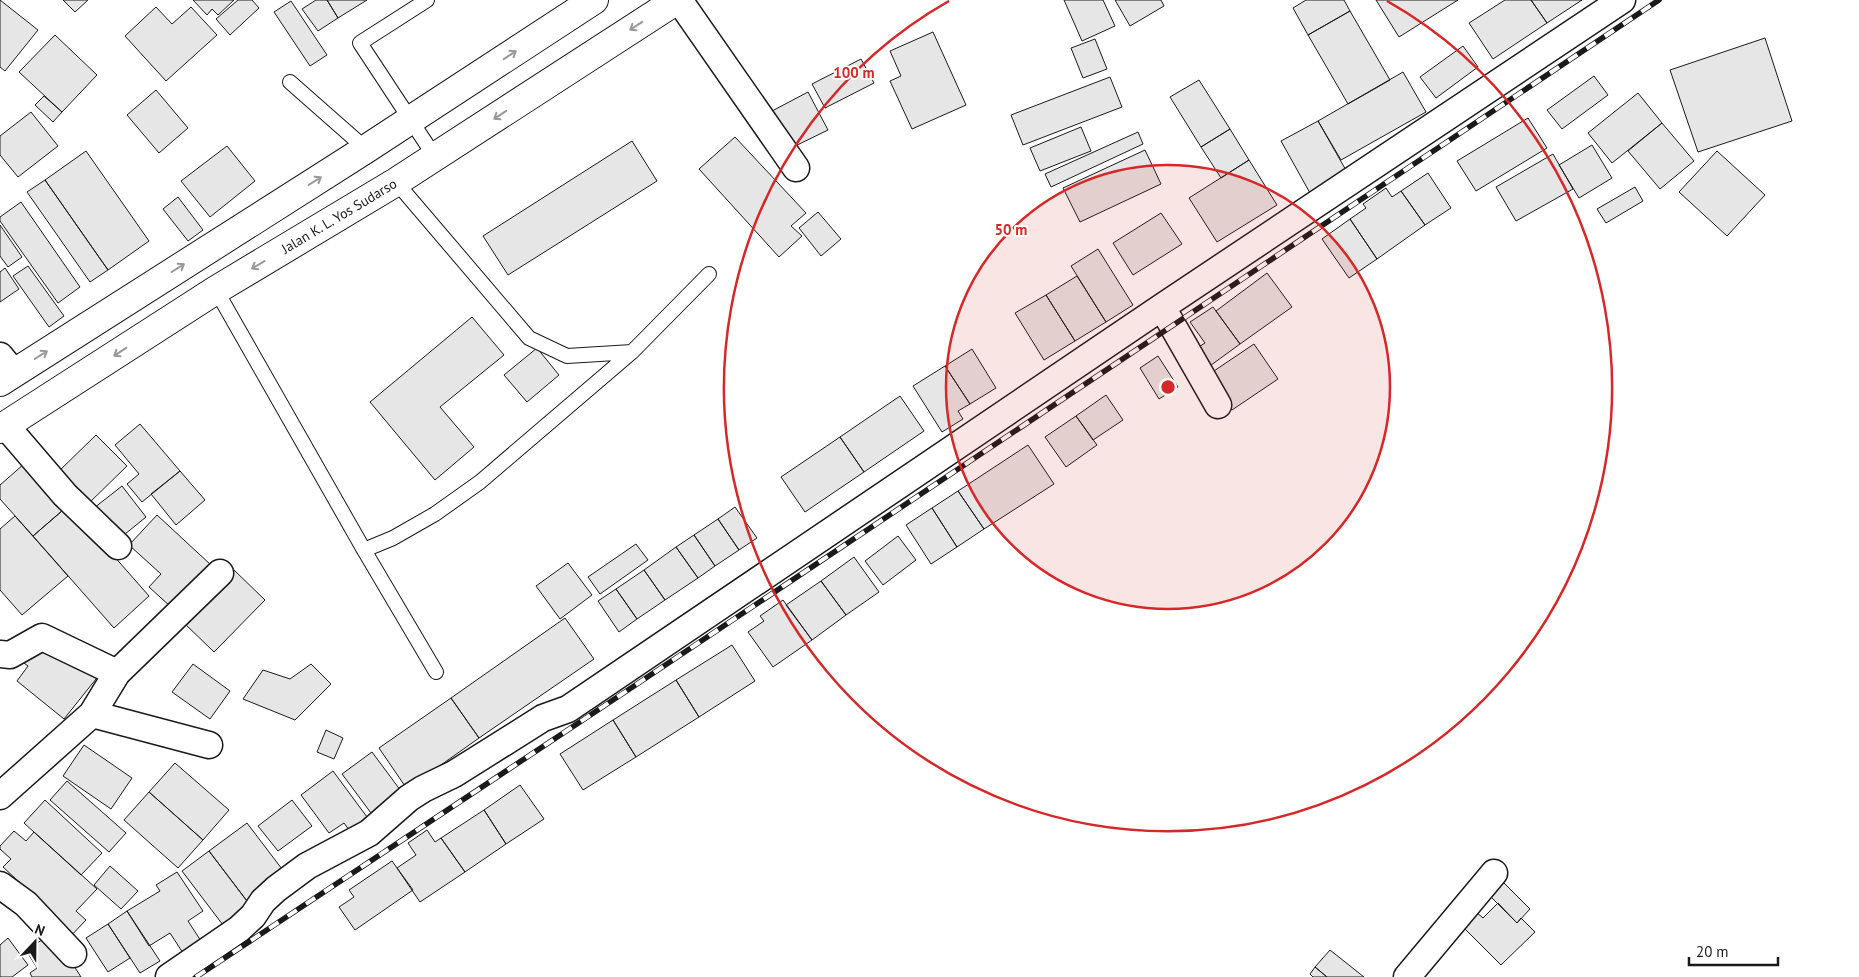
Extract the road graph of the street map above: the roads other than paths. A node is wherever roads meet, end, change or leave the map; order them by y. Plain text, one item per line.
1 (427, 0) edge
2 (594, 0) edge
3 (678, 0) edge
4 (1622, 0) edge
5 (290, 82) dead end
6 (411, 119) junction
7 (366, 149) junction
8 (435, 157) junction
9 (796, 168) dead end
10 (396, 182) junction
11 (709, 274) dead end
12 (216, 290) junction
13 (1162, 307) junction
14 (632, 352) junction
15 (4, 370) edge
16 (1218, 405) dead end
17 (2, 427) edge
18 (118, 546) dead end
19 (364, 550) junction
20 (220, 573) dead end
21 (0, 654) edge
22 (436, 672) dead end
23 (118, 673) junction
24 (92, 714) junction
25 (209, 745) dead end
26 (0, 796) edge
27 (1494, 873) dead end
28 (0, 885) edge
29 (73, 954) dead end
30 (169, 977) edge
31 (1407, 977) edge

1 - 6 lane
6 -> 2 highway
3 -> 8 highway, Jalan K. L. Yos Sudarso
3 - 9 street
4 - 13 street
5 - 7 lane
6 - 7 highway
6 - 8 lane
15 -> 7 highway
8 - 10 highway, Jalan K. L. Yos Sudarso
10 -> 12 highway, Jalan K. L. Yos Sudarso
10 - 14 lane
11 - 14 lane
12 -> 17 highway, Jalan K. L. Yos Sudarso
12 - 19 lane
13 - 16 street
13 - 30 street
14 - 19 lane
17 - 18 street
19 - 22 lane
20 - 23 street
21 - 23 street
23 - 24 street
24 - 25 street
24 - 26 street
27 - 31 street
28 - 29 street

